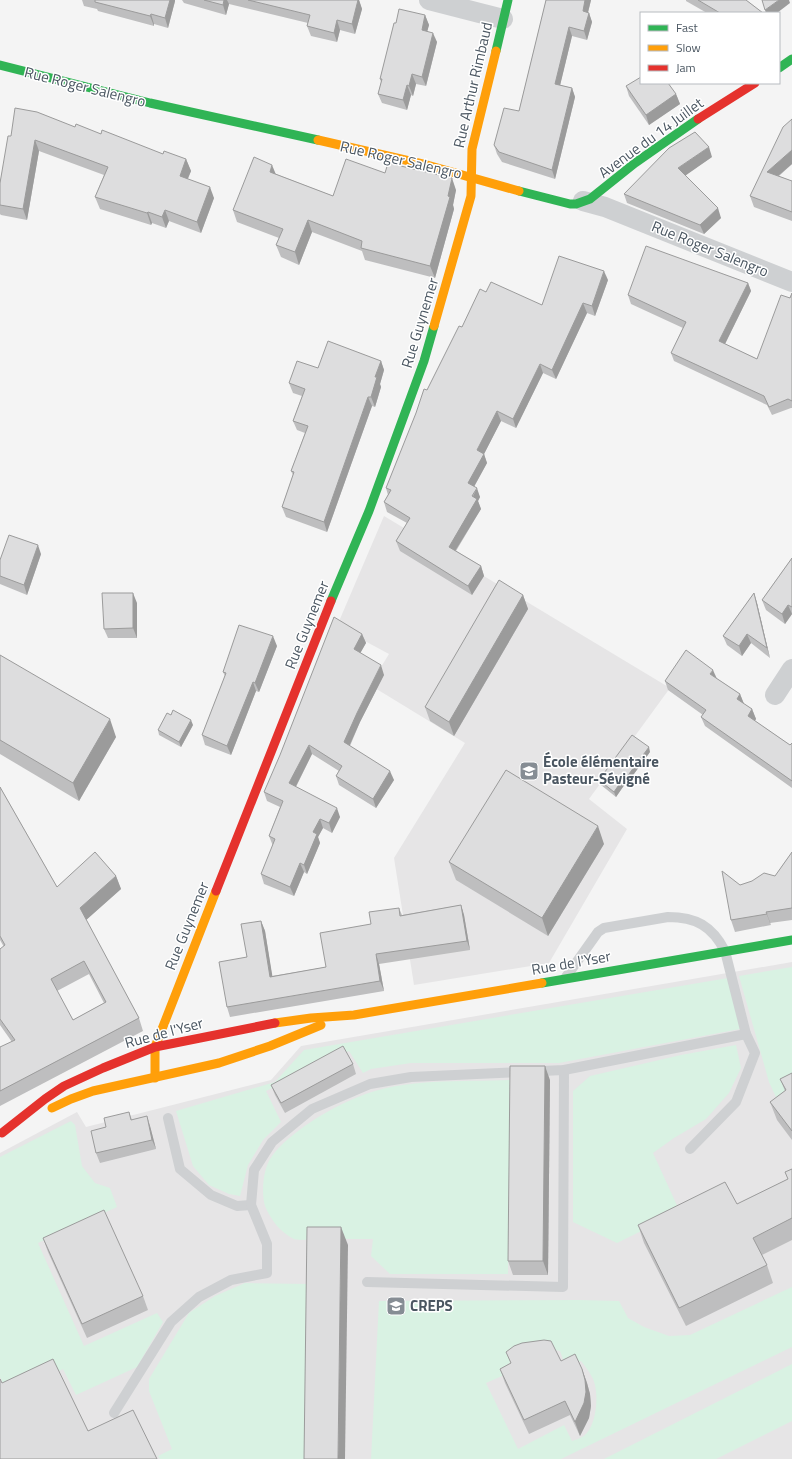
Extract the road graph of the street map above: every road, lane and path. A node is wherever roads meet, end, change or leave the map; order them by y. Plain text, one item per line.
1 (429, 0) edge
2 (508, 0) edge
3 (503, 19) junction
4 (792, 59) edge
5 (0, 65) edge
6 (780, 67) edge
7 (753, 84) edge
8 (471, 177) junction
9 (583, 202) junction
10 (792, 282) edge
11 (792, 669) edge
12 (775, 695) dead end
13 (792, 940) edge
14 (725, 951) junction
15 (566, 978) junction
16 (354, 1015) junction
17 (746, 1034) junction
18 (155, 1047) junction
19 (564, 1070) junction
20 (155, 1078) junction
21 (168, 1118) dead end
22 (1, 1134) edge
23 (690, 1149) dead end
24 (252, 1205) junction
25 (367, 1282) dead end
26 (114, 1413) dead end

1 - 3 street
2 - 3 street, Rue Arthur Rimbaud
3 - 8 street, Rue Arthur Rimbaud
4 - 6 street
5 - 8 street, Rue Roger Salengro
7 - 9 street, Avenue du 14 Juillet
8 - 9 street, Rue Roger Salengro
8 - 18 street, Rue Guynemer
9 - 10 street, Rue Roger Salengro
11 - 12 street
13 - 14 street, Rue de l'Yser
14 - 15 street, Rue de l'Yser
14 - 15 lane
14 - 17 lane
15 - 16 street, Rue de l'Yser
16 - 18 street, Rue de l'Yser
16 - 20 street, Rue de l'Yser
17 - 19 lane
17 - 23 lane
18 - 20 street, Rue Guynemer
18 - 22 street, Rue de l'Yser
19 - 24 lane
19 - 25 lane
20 - 22 street, Rue de l'Yser
21 - 24 lane
24 - 26 lane

